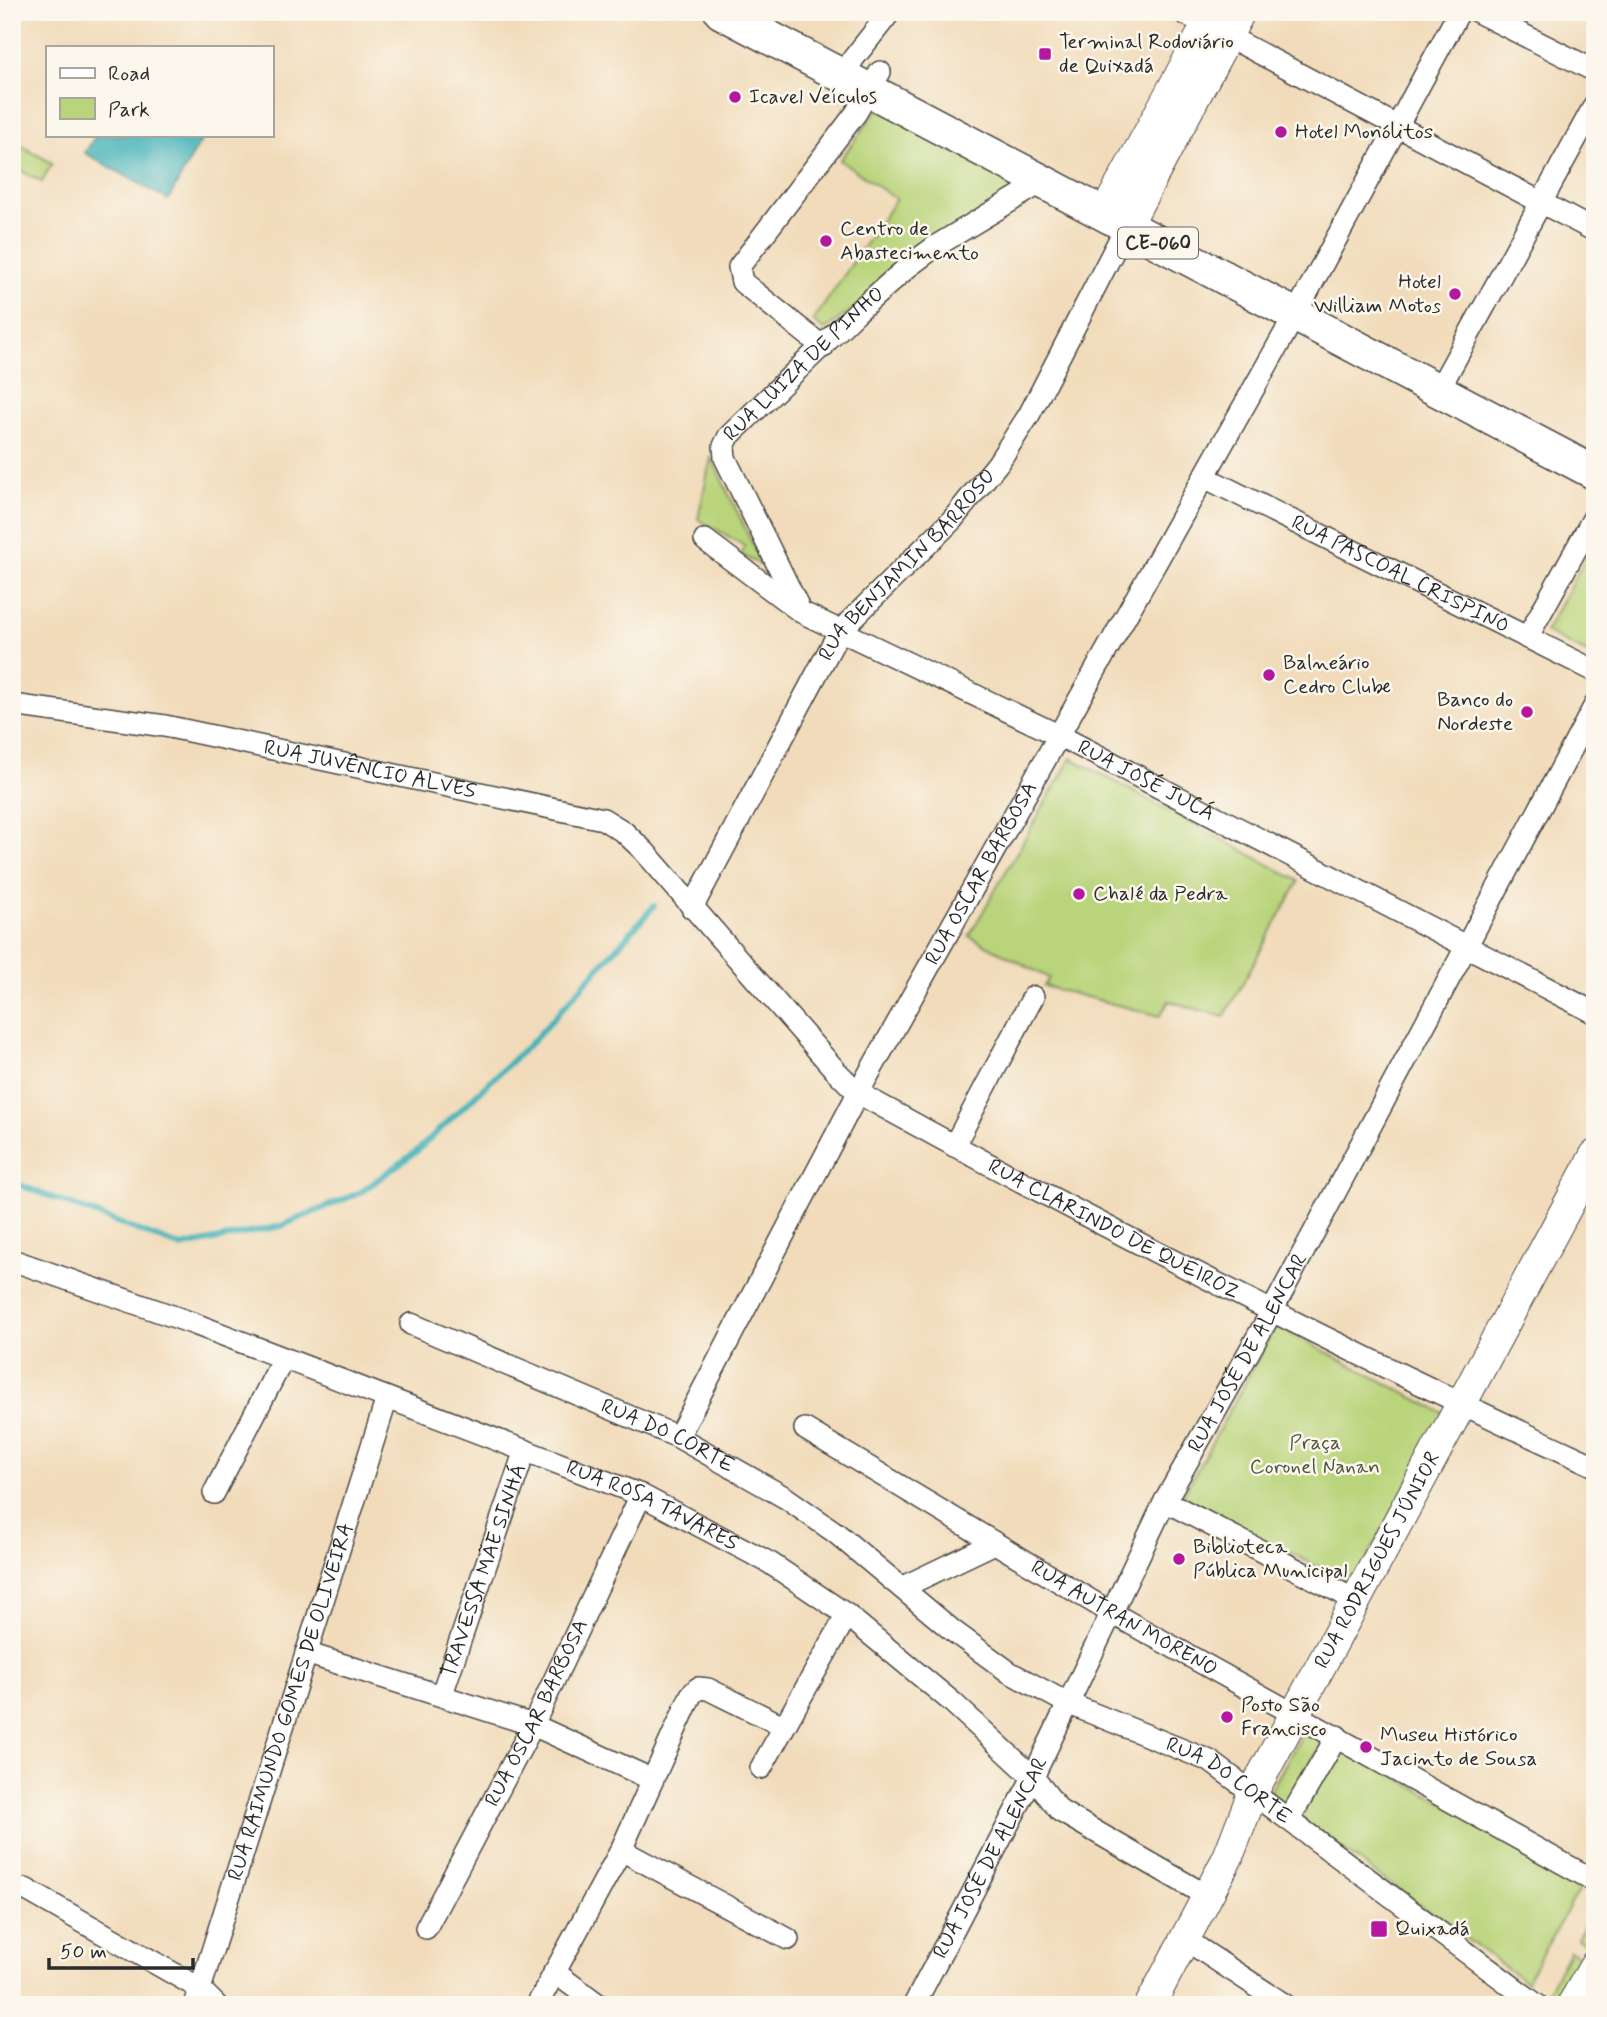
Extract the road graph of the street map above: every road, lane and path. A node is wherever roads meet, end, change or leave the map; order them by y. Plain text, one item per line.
1 (890, 12) edge
2 (1459, 12) edge
3 (1478, 12) edge
4 (746, 15) edge
5 (1214, 20) edge
6 (1595, 71) edge
7 (861, 75) junction
8 (1595, 104) edge
9 (1400, 125) junction
10 (1042, 182) junction
11 (1540, 203) junction
12 (1119, 213) junction
13 (1595, 231) edge
14 (1299, 307) junction
15 (823, 347) junction
16 (1443, 382) junction
17 (1595, 454) edge
18 (1595, 473) edge
19 (1204, 477) junction
20 (1595, 515) edge
21 (705, 540) dead end
22 (801, 612) junction
23 (839, 632) junction
24 (1527, 638) junction
25 (1595, 671) edge
26 (12, 705) edge
27 (1595, 705) edge
28 (1060, 736) junction
29 (692, 908) junction
30 (1467, 949) junction
31 (1033, 998) dead end
32 (1595, 1013) edge
33 (858, 1093) junction
34 (954, 1146) junction
35 (1595, 1155) edge
36 (12, 1260) edge
37 (1272, 1311) junction
38 (411, 1324) dead end
39 (283, 1359) junction
40 (387, 1398) junction
41 (1459, 1404) junction
42 (805, 1429) dead end
43 (678, 1437) junction
44 (525, 1450) junction
45 (1595, 1466) edge
46 (214, 1493) dead end
47 (641, 1495) junction
48 (1165, 1501) junction
49 (995, 1543) junction
50 (903, 1587) junction
51 (1355, 1600) junction
52 (1110, 1612) junction
53 (847, 1615) junction
54 (306, 1653) junction
55 (442, 1694) junction
56 (1067, 1703) junction
57 (1295, 1713) junction
58 (533, 1725) junction
59 (783, 1726) junction
60 (1337, 1736) junction
61 (761, 1768) dead end
62 (1033, 1777) junction
63 (651, 1779) junction
64 (1253, 1792) junction
65 (1290, 1818) junction
66 (621, 1850) junction
67 (1595, 1881) edge
68 (25, 1889) dead end
69 (1207, 1896) junction
70 (426, 1928) dead end
71 (788, 1939) dead end
72 (1186, 1940) junction
73 (1595, 1965) edge
74 (554, 1972) junction
75 (197, 1996) edge
76 (216, 2005) edge
77 (537, 2005) edge
78 (599, 2005) edge
79 (914, 2005) edge
80 (1150, 2005) edge
81 (1285, 2005) edge
82 (1537, 2005) edge
83 (1572, 2005) edge

1 - 7 street
2 - 9 street, RUA OSCAR BARBOSA
3 - 6 street
4 - 7 main road, CE-060
5 - 9 street
5 - 12 main road
7 - 10 main road, CE-060
7 - 12 main road, CE-060
7 - 15 street
8 - 11 street
9 - 11 street
9 - 14 street, RUA OSCAR BARBOSA
10 - 12 main road, CE-060
10 - 15 street, RUA LUIZA DE PINHO
11 - 13 street
11 - 16 street
12 - 14 main road, CE-060
12 - 23 street, RUA BENJAMIN BARROSO
14 - 16 main road, CE-060
14 - 19 street, RUA OSCAR BARBOSA
15 - 22 street, RUA LUIZA DE PINHO
16 - 17 main road, CE-060
16 - 18 main road, CE-060
19 - 24 street, RUA PASCOAL CRISPINO
19 - 28 street, RUA OSCAR BARBOSA
20 - 24 street
21 - 22 street, RUA JOSÉ JUCÁ
22 - 23 street, RUA JOSÉ JUCÁ
23 - 28 street, RUA JOSÉ JUCÁ
23 - 29 street, RUA BENJAMIN BARROSO
24 - 25 street, RUA PASCOAL CRISPINO
26 - 29 street, RUA JUVÊNCIO ALVES
27 - 30 street, RUA JOSÉ DE ALENCAR
28 - 30 street, RUA JOSÉ JUCÁ
28 - 33 street, RUA OSCAR BARBOSA
29 - 33 street, RUA CLARINDO DE QUEIROZ
30 - 32 street, RUA JOSÉ JUCÁ
30 - 37 street, RUA JOSÉ DE ALENCAR
31 - 34 street
33 - 34 street, RUA CLARINDO DE QUEIROZ
33 - 43 street, RUA OSCAR BARBOSA
34 - 37 street, RUA CLARINDO DE QUEIROZ
35 - 41 main road, RUA RODRIGUES JÚNIOR
36 - 39 street, RUA ROSA TAVARES
37 - 41 street, RUA CLARINDO DE QUEIROZ
37 - 48 street, RUA JOSÉ DE ALENCAR
38 - 43 street, RUA DO CORTE
39 - 40 street, RUA ROSA TAVARES
39 - 46 street
40 - 44 street, RUA ROSA TAVARES
40 - 54 street, RUA RAIMUNDO GOMES DE OLIVEIRA
41 - 45 street, RUA CLARINDO DE QUEIROZ
41 - 51 main road, RUA RODRIGUES JÚNIOR
42 - 49 street, RUA AUTRAN MORENO
43 - 50 street, RUA DO CORTE
44 - 47 street, RUA ROSA TAVARES
44 - 55 street, TRAVESSA MÃE SINHÁ
47 - 53 street, RUA ROSA TAVARES
47 - 58 street, RUA OSCAR BARBOSA
48 - 51 street
48 - 52 street, RUA JOSÉ DE ALENCAR
49 - 50 street
49 - 52 street, RUA AUTRAN MORENO
50 - 56 street, RUA DO CORTE
51 - 57 main road, RUA RODRIGUES JÚNIOR
52 - 56 street, RUA JOSÉ DE ALENCAR
52 - 57 street, RUA AUTRAN MORENO
53 - 59 street
53 - 62 street, RUA ROSA TAVARES
54 - 55 street
54 - 75 street, RUA RAIMUNDO GOMES DE OLIVEIRA
55 - 58 street
56 - 62 street, RUA JOSÉ DE ALENCAR
56 - 64 street, RUA DO CORTE
57 - 60 street, RUA AUTRAN MORENO
57 - 64 main road, RUA RODRIGUES JÚNIOR
58 - 63 street
58 - 70 street, RUA OSCAR BARBOSA
59 - 61 street
59 - 63 street
60 - 65 street
60 - 67 street, RUA AUTRAN MORENO
62 - 69 street, RUA ROSA TAVARES
62 - 79 street, RUA JOSÉ DE ALENCAR
63 - 66 street
64 - 65 street, RUA DO CORTE
64 - 69 main road, RUA RODRIGUES JÚNIOR
65 - 82 street, RUA DO CORTE
66 - 71 street
66 - 74 street
68 - 75 street
69 - 72 main road, RUA RODRIGUES JÚNIOR
72 - 80 main road, RUA RODRIGUES JÚNIOR
72 - 81 street
73 - 83 main road
74 - 77 street
74 - 78 street
75 - 76 street

